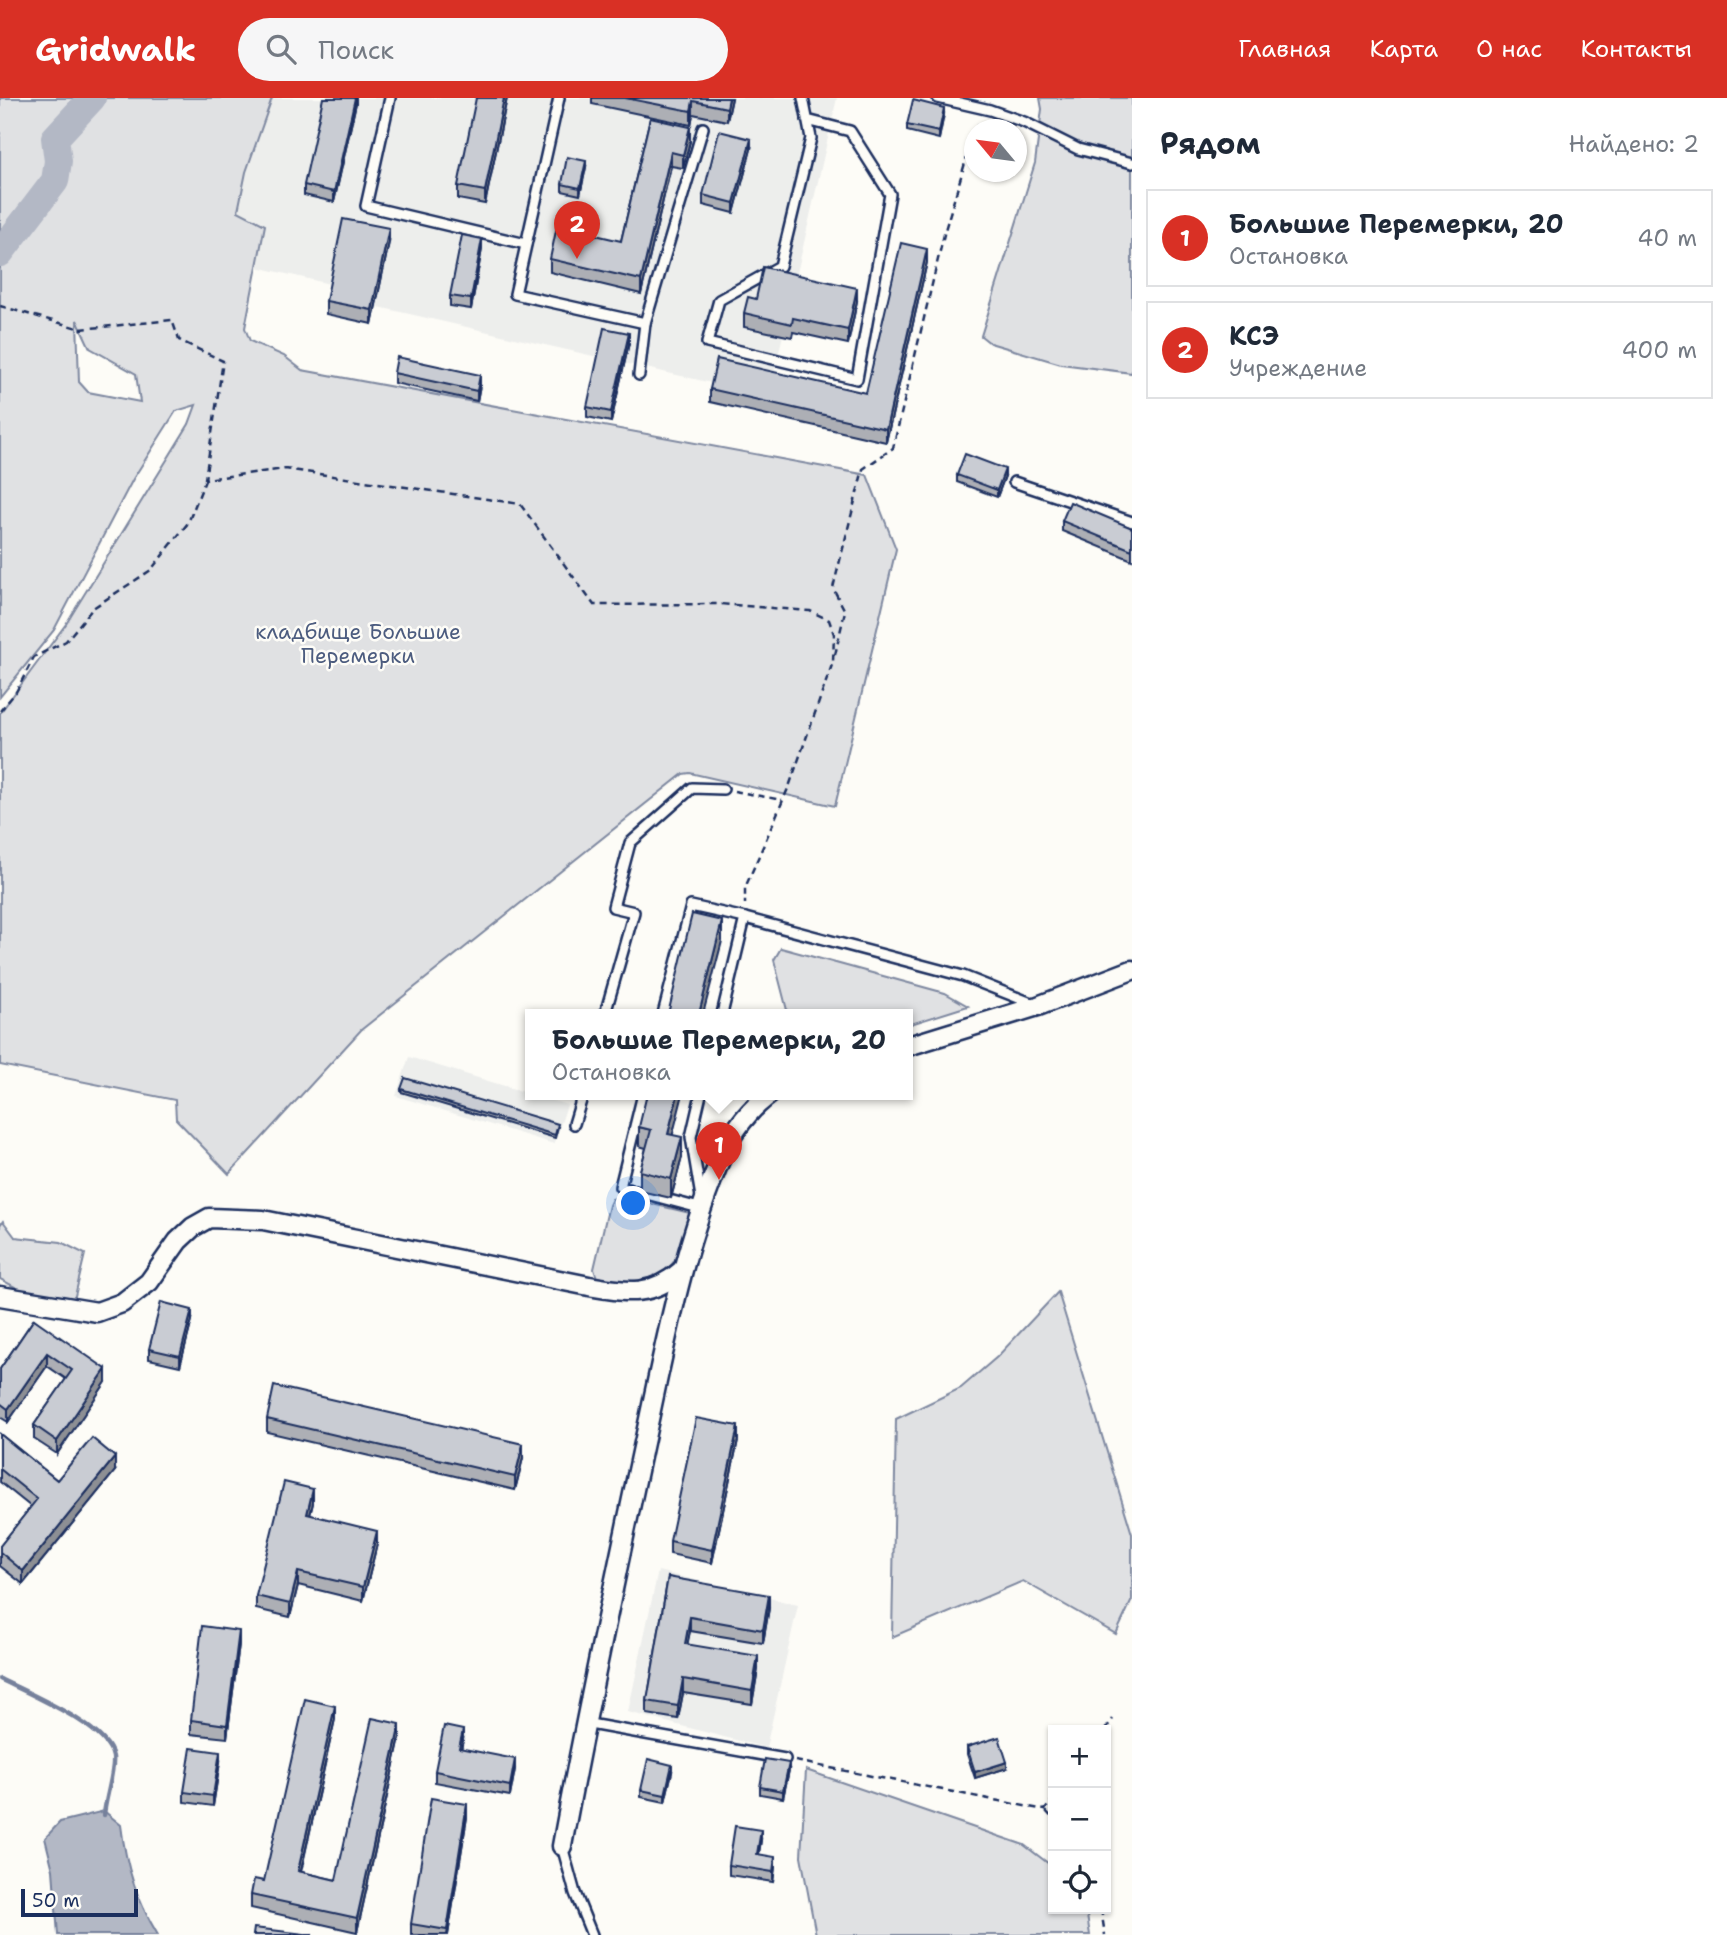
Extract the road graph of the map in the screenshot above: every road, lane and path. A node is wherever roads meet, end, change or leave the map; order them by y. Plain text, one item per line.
1 (390, 98) edge
2 (559, 98) edge
3 (803, 98) edge
4 (938, 98) edge
5 (807, 120) junction
6 (703, 128) dead end
7 (1132, 163) edge
8 (964, 168) edge
9 (526, 244) junction
10 (0, 306) edge
11 (645, 323) junction
12 (639, 375) dead end
13 (206, 478) junction
14 (1014, 482) dead end
15 (1132, 522) edge
16 (833, 662) junction
17 (0, 710) edge
18 (723, 789) joint
19 (782, 800) junction
20 (745, 904) dead end
21 (746, 918) junction
22 (1132, 970) edge
23 (1038, 1006) junction
24 (606, 1009) edge
25 (664, 1009) edge
26 (723, 1009) edge
27 (913, 1044) edge
28 (581, 1100) edge
29 (642, 1100) edge
30 (700, 1100) edge
31 (763, 1100) edge
32 (574, 1124) dead end
33 (703, 1209) junction
34 (681, 1271) junction
35 (0, 1296) edge
36 (1113, 1719) dead end
37 (584, 1723) junction
38 (1109, 1725) edge
39 (785, 1759) joint
40 (1048, 1806) edge
41 (1045, 1810) junction
42 (1048, 1813) edge
43 (562, 1846) joint
44 (1102, 1914) edge
45 (593, 1935) edge
46 (1105, 1935) edge

1 - 9 lane
2 - 9 lane
3 - 5 lane
4 - 7 lane
5 - 5 lane
6 - 11 lane
8 - 16 path
9 - 11 lane
10 - 13 path
11 - 12 lane
13 - 16 path
13 - 17 path
14 - 15 lane
16 - 19 path
18 - 19 path
18 - 24 lane
19 - 20 path
21 - 23 lane
21 - 25 lane
21 - 26 lane
22 - 23 street
23 - 27 street
28 - 32 lane
29 - 33 lane
30 - 33 lane
31 - 33 street
33 - 34 street
34 - 35 street
34 - 37 street
36 - 38 path
37 - 39 lane
37 - 43 street
39 - 41 path
40 - 41 path
41 - 42 path
43 - 45 lane
44 - 46 path

